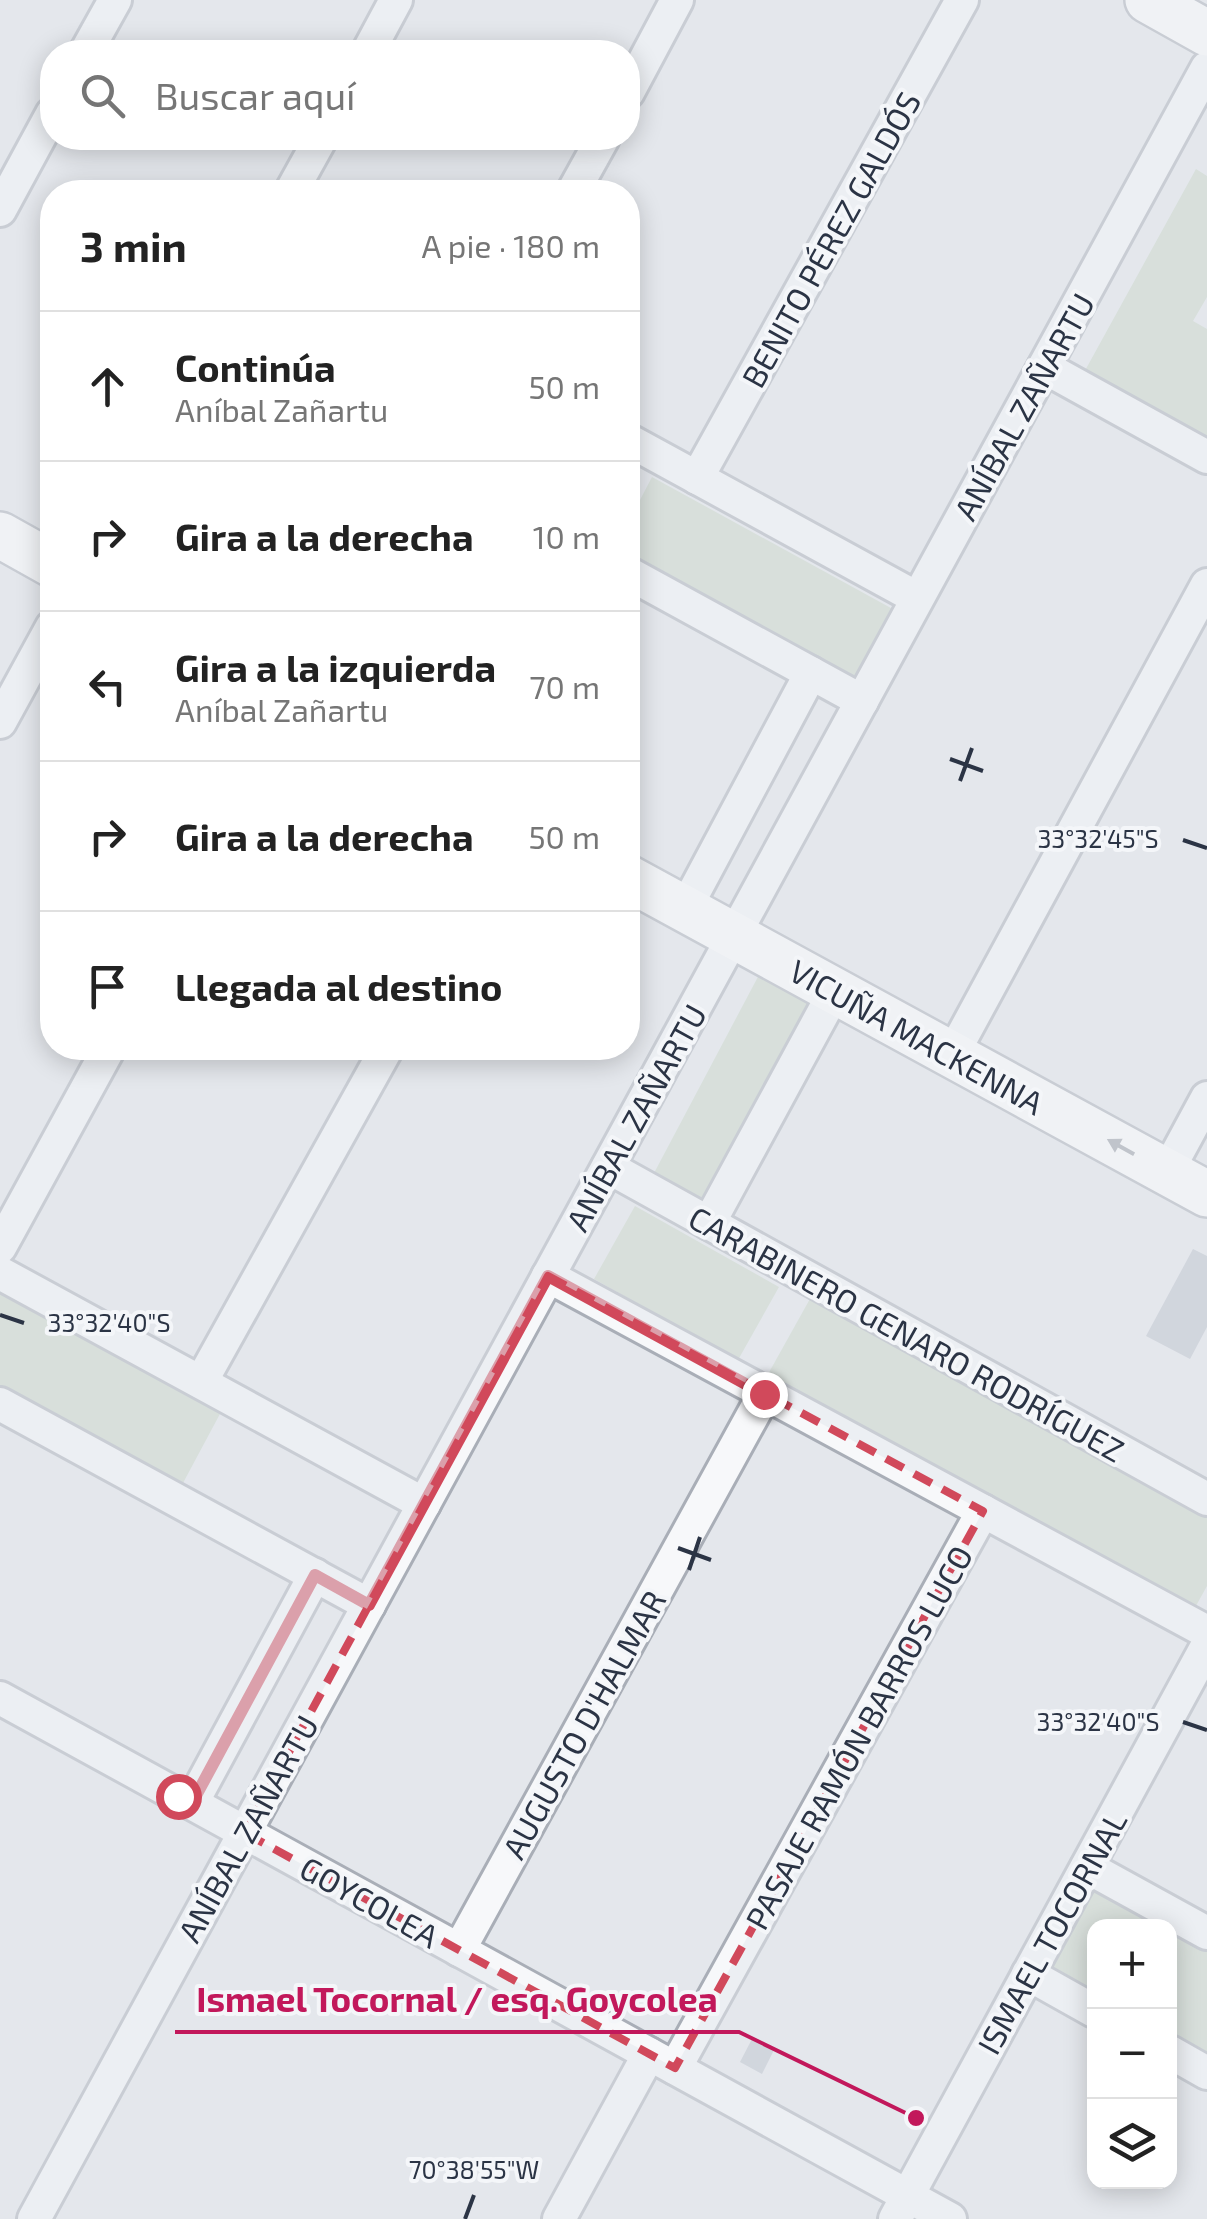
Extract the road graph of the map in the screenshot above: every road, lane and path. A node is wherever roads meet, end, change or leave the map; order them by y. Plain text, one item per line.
1 (115, 0) edge
2 (677, 0) edge
3 (962, 0) edge
4 (1148, 0) edge
5 (385, 4) edge
6 (1207, 32) edge
7 (93, 40) edge
8 (372, 40) edge
9 (1207, 68) edge
10 (640, 69) edge
11 (40, 136) edge
12 (314, 150) edge
13 (597, 150) edge
14 (298, 180) edge
15 (580, 180) edge
16 (0, 210) edge
17 (1044, 367) junction
18 (640, 447) edge
19 (1207, 458) edge
20 (697, 478) junction
21 (0, 536) edge
22 (40, 558) edge
23 (640, 580) edge
24 (1207, 585) edge
25 (918, 598) junction
26 (40, 648) edge
27 (812, 673) junction
28 (862, 701) junction
29 (0, 722) edge
30 (640, 885) edge
31 (685, 909) junction
32 (734, 936) junction
33 (835, 990) junction
34 (952, 1054) junction
35 (102, 1060) edge
36 (380, 1060) edge
37 (1207, 1098) edge
38 (608, 1167) junction
39 (1166, 1172) junction
40 (1207, 1194) edge
41 (709, 1223) junction
42 (0, 1247) edge
43 (0, 1273) edge
44 (548, 1276) junction
45 (201, 1382) junction
46 (764, 1394) junction
47 (0, 1404) edge
48 (1207, 1498) edge
49 (424, 1504) junction
50 (983, 1511) junction
51 (315, 1575) junction
52 (369, 1605) junction
53 (1207, 1632) edge
54 (1207, 1646) edge
55 (0, 1698) edge
56 (192, 1803) junction
57 (245, 1833) junction
58 (1087, 1866) junction
59 (1207, 1933) edge
60 (459, 1950) junction
61 (1028, 1974) junction
62 (1090, 2009) edge
63 (1177, 2056) edge
64 (662, 2061) junction
65 (1207, 2073) edge
66 (901, 2207) edge
67 (34, 2219) edge
68 (559, 2219) edge
69 (950, 2219) edge

1 - 7 street
2 - 10 street
3 - 20 street, BENITO PÉREZ GALDÓS
4 - 6 main road
5 - 8 street
9 - 17 street, ANÍBAL ZAÑARTU
11 - 16 street
12 - 14 street
13 - 15 street
17 - 19 street
17 - 25 street, ANÍBAL ZAÑARTU
18 - 20 street
20 - 25 street
21 - 22 main road
23 - 27 street
24 - 34 street
25 - 28 street, ANÍBAL ZAÑARTU
26 - 29 street
27 - 28 street
27 - 31 street
28 - 32 street, ANÍBAL ZAÑARTU
30 - 31 main road, VICUÑA MACKENNA
31 - 32 main road, VICUÑA MACKENNA
32 - 33 main road, VICUÑA MACKENNA
32 - 38 street, ANÍBAL ZAÑARTU
33 - 34 main road, VICUÑA MACKENNA
33 - 41 street
39 -> 34 main road, VICUÑA MACKENNA
35 - 42 street
36 - 45 street
37 - 39 street
38 - 41 street, CARABINERO GENARO RODRÍGUEZ
38 - 44 street, ANÍBAL ZAÑARTU
39 - 40 main road, VICUÑA MACKENNA
41 - 48 street, CARABINERO GENARO RODRÍGUEZ
43 - 45 street
44 - 46 street
44 - 49 street, ANÍBAL ZAÑARTU
45 - 49 street
46 - 50 street
46 - 60 street, AUGUSTO D'HALMAR
47 - 51 street
49 - 52 street, ANÍBAL ZAÑARTU
50 - 53 street
50 - 64 street, PASAJE RAMÓN BARROS LUCO
51 - 52 street
51 - 56 street, ANÍBAL ZAÑARTU
52 - 57 street, ANÍBAL ZAÑARTU
54 - 58 street, ISMAEL TOCORNAL
55 - 56 street, GOYCOLEA
56 - 57 street, GOYCOLEA
57 - 60 street, GOYCOLEA
57 - 67 street, ANÍBAL ZAÑARTU
58 - 59 street
58 - 61 street, ISMAEL TOCORNAL
60 - 64 street, GOYCOLEA
61 - 62 street
61 - 66 street, ISMAEL TOCORNAL
63 - 65 street
64 - 66 street, GOYCOLEA
64 - 68 street, PASAJE RAMÓN BARROS LUCO
66 - 69 street, GOYCOLEA

